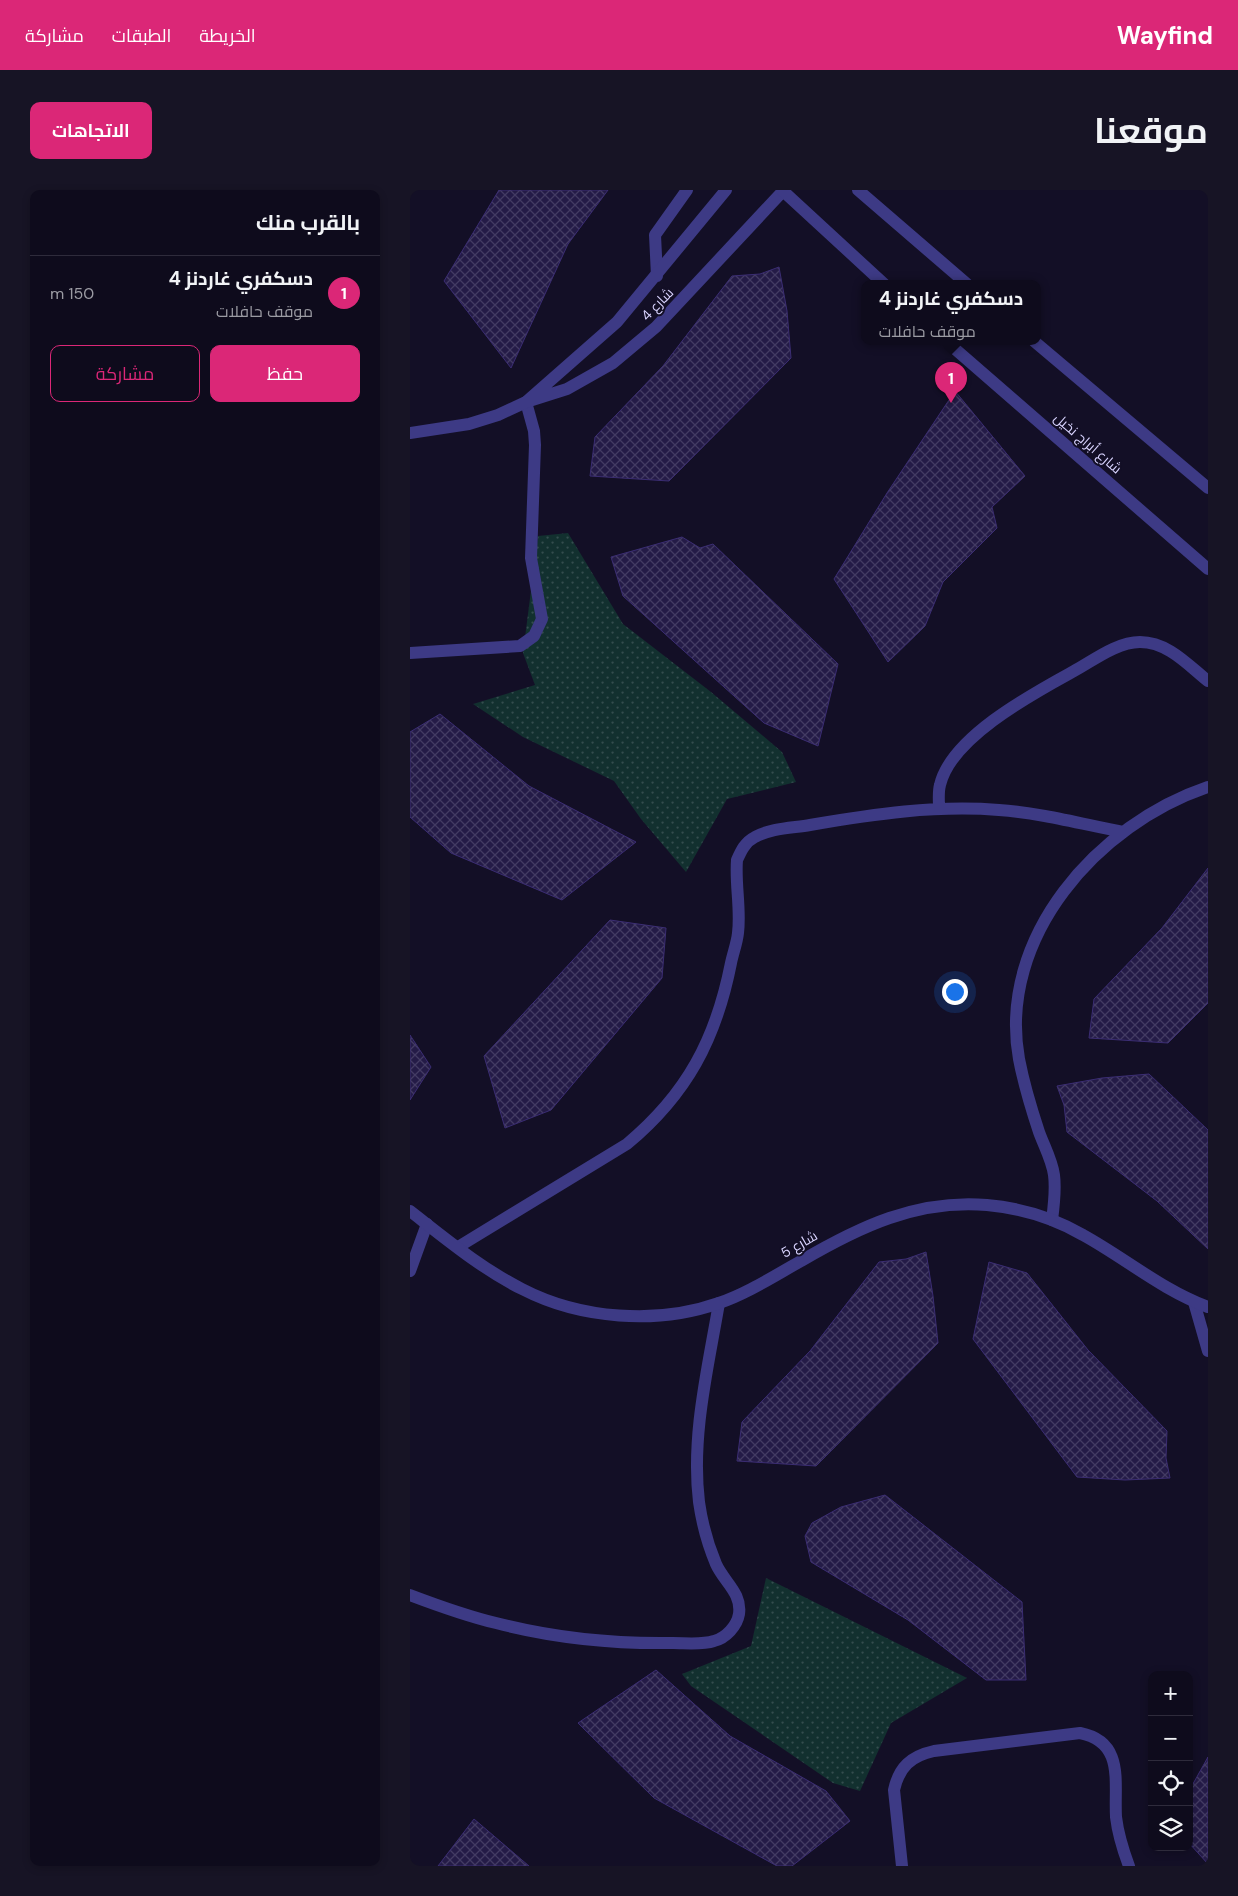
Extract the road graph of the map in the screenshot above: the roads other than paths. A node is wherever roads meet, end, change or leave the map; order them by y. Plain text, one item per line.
1 (687, 190) edge
2 (726, 190) edge
3 (783, 190) edge
4 (858, 190) edge
5 (657, 276) junction
6 (880, 280) edge
7 (962, 280) edge
8 (950, 345) edge
9 (1039, 345) edge
10 (526, 402) junction
11 (410, 433) edge
12 (1208, 488) edge
13 (1208, 569) edge
14 (410, 653) edge
15 (1208, 681) edge
16 (1208, 787) edge
17 (940, 808) junction
18 (1123, 832) junction
19 (410, 1211) edge
20 (1052, 1220) junction
21 (427, 1224) junction
22 (458, 1247) junction
23 (410, 1271) edge
24 (1194, 1302) junction
25 (719, 1303) junction
26 (1208, 1307) edge
27 (1208, 1351) edge
28 (410, 1595) edge
29 (902, 1866) edge
30 (1129, 1866) edge

1 - 5 street
2 - 5 street, شارع 4
3 - 6 street
3 - 10 street, شارع 4
4 - 7 street
5 - 10 street, شارع 4
8 - 13 street, شارع أبراج نخيل
9 - 12 street
10 - 11 street, شارع 4
10 - 14 street
15 - 17 street
16 - 18 street
17 - 18 street
17 - 22 street
18 - 20 street
19 - 21 street, شارع 5
20 - 24 street, شارع 5
20 - 25 street, شارع 5
21 - 22 street, شارع 5
21 - 23 street
22 - 25 street, شارع 5
24 - 26 street, شارع 5
24 - 27 street
25 - 28 street
29 - 30 street

